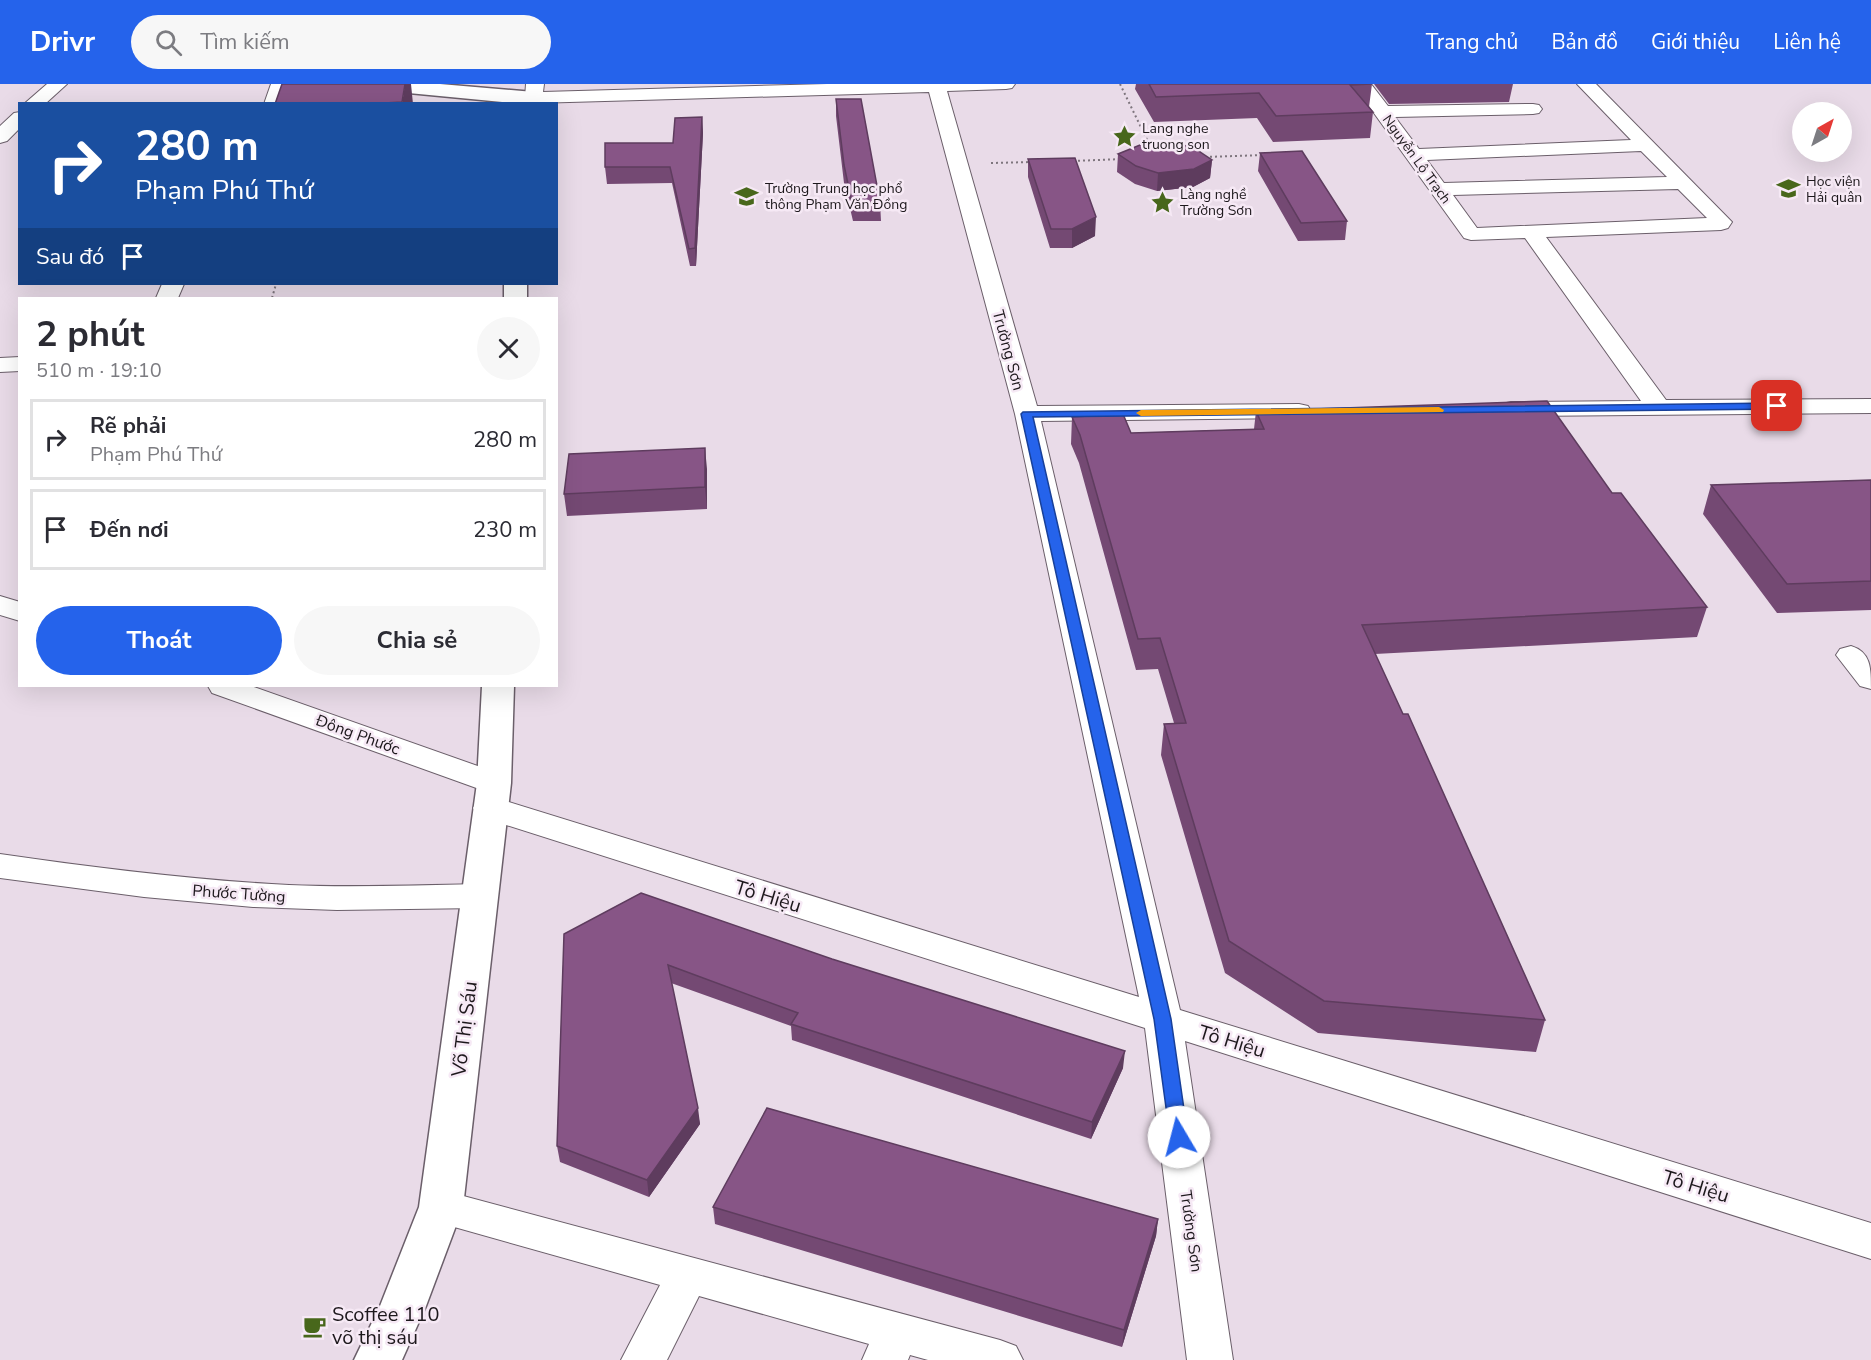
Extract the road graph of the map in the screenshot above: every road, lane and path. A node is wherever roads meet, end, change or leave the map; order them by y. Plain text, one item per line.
1 (58, 84) edge
2 (280, 84) edge
3 (377, 84) edge
4 (1006, 84) edge
5 (1120, 84) edge
6 (1362, 84) edge
7 (1586, 84) edge
8 (936, 85) edge
9 (766, 87) edge
10 (1519, 92) dead end
11 (534, 95) edge
12 (36, 102) edge
13 (274, 102) edge
14 (1533, 109) junction
15 (1383, 112) junction
16 (18, 119) edge
17 (0, 137) edge
18 (1644, 145) junction
19 (1151, 148) edge
20 (1566, 149) junction
21 (1414, 154) junction
22 (1274, 155) edge
23 (1203, 157) edge
24 (1132, 159) edge
25 (1074, 161) edge
26 (1038, 162) edge
27 (992, 163) dead end
28 (1684, 183) junction
29 (1440, 189) junction
30 (1531, 232) junction
31 (18, 364) edge
32 (0, 365) edge
33 (1871, 406) edge
34 (1659, 408) junction
35 (1492, 409) edge
36 (1325, 411) edge
37 (1027, 414) junction
38 (0, 605) edge
39 (18, 611) edge
40 (1851, 655) dead end
41 (1871, 680) edge
42 (225, 687) edge
43 (498, 687) edge
44 (492, 796) junction
45 (5, 874) edge
46 (480, 896) junction
47 (1163, 1019) junction
48 (441, 1207) junction
49 (1871, 1242) edge
50 (688, 1275) junction
51 (891, 1346) edge
52 (378, 1360) edge
53 (644, 1360) edge
54 (1000, 1360) edge
55 (1210, 1360) edge

1 - 12 street
2 - 13 street
3 - 11 main road
4 - 8 street
5 - 19 path
6 - 15 street, Nguyễn Lộ Trạch
7 - 18 street
8 - 9 street
8 - 37 street, Trường Sơn
9 - 11 street
10 - 14 street
14 - 15 street
14 - 20 street
15 - 21 street, Nguyễn Lộ Trạch
16 - 17 street
18 - 20 street
18 - 28 street
20 - 21 street
21 - 29 street, Nguyễn Lộ Trạch
22 - 23 path
24 - 25 path
26 - 27 path
28 - 29 street
28 - 30 street
29 - 30 street, Nguyễn Lộ Trạch
30 - 34 street
31 - 32 street
33 - 34 street
34 - 35 street
36 - 37 street
37 - 47 street, Trường Sơn
38 - 39 street
40 - 41 street
42 - 44 street, Đông Phước
43 - 44 main road, Võ Thị Sáu
44 - 46 main road, Võ Thị Sáu
44 - 47 street, Tô Hiệu
45 - 46 street, Phước Tường
46 - 48 main road, Võ Thị Sáu
47 - 49 street, Tô Hiệu
47 - 55 street, Trường Sơn
48 - 50 street
48 - 52 main road, Võ Thị Sáu
50 - 51 street
50 - 53 street
51 - 54 street

